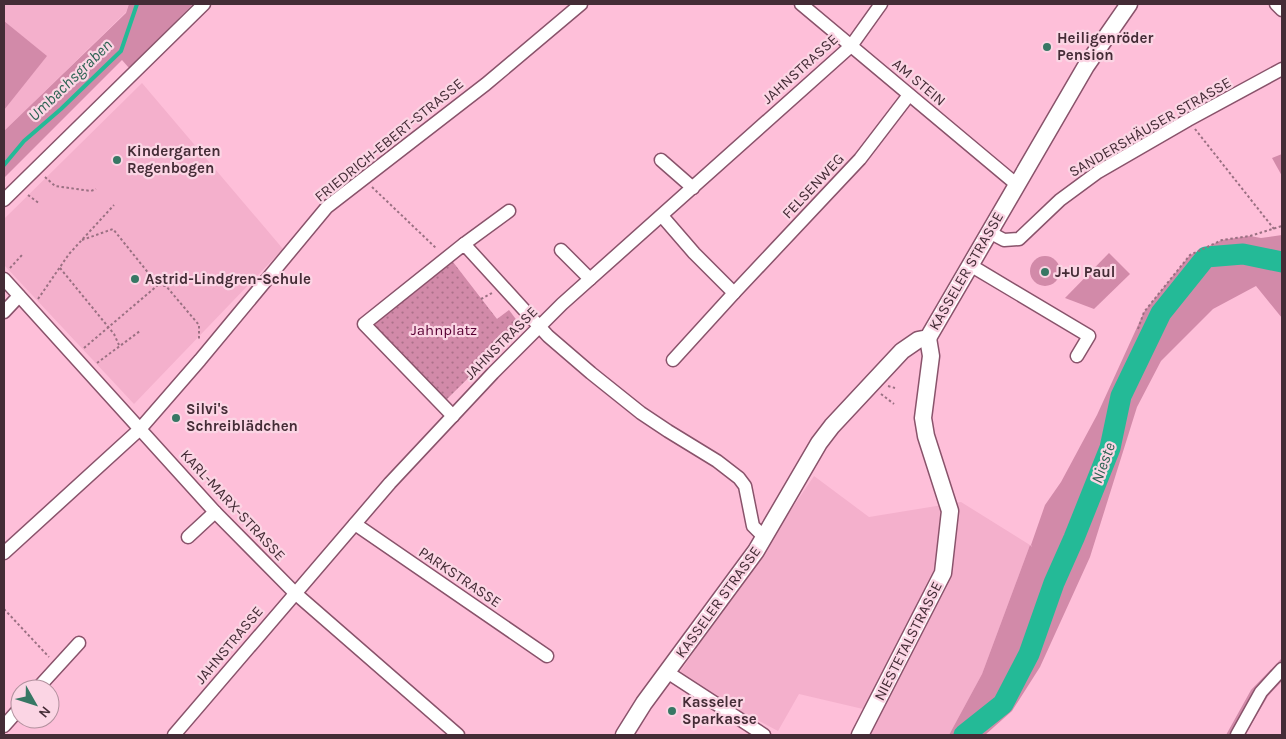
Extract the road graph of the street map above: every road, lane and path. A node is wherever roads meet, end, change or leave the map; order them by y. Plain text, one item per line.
1 (204, 4) edge
2 (581, 4) edge
3 (802, 4) edge
4 (881, 4) edge
5 (1128, 4) edge
6 (1276, 4) edge
7 (1282, 10) edge
8 (851, 46) junction
9 (1282, 69) edge
10 (909, 95) junction
11 (1188, 120) junction
12 (661, 160) dead end
13 (36, 168) junction
14 (364, 179) junction
15 (1016, 184) junction
16 (18, 186) junction
17 (96, 188) dead end
18 (693, 188) junction
19 (4, 200) edge
20 (40, 204) dead end
21 (114, 205) dead end
22 (508, 211) dead end
23 (662, 216) junction
24 (1282, 226) edge
25 (1274, 229) junction
26 (989, 232) junction
27 (82, 240) junction
28 (464, 244) junction
29 (561, 250) dead end
30 (22, 255) dead end
31 (446, 258) junction
32 (970, 265) junction
33 (60, 268) junction
34 (7, 273) edge
35 (590, 279) junction
36 (158, 285) junction
37 (496, 291) dead end
38 (734, 293) junction
39 (19, 296) junction
40 (481, 299) dead end
41 (31, 309) junction
42 (4, 312) edge
43 (541, 326) junction
44 (108, 328) junction
45 (1138, 329) dead end
46 (140, 331) dead end
47 (928, 338) junction
48 (120, 345) junction
49 (1077, 356) dead end
50 (76, 358) junction
51 (200, 360) junction
52 (673, 360) dead end
53 (87, 370) junction
54 (890, 387) dead end
55 (896, 388) dead end
56 (880, 394) dead end
57 (894, 404) dead end
58 (453, 416) junction
59 (140, 428) junction
60 (215, 512) junction
61 (355, 524) junction
62 (188, 537) dead end
63 (764, 537) junction
64 (4, 553) edge
65 (295, 593) junction
66 (4, 609) edge
67 (79, 643) dead end
68 (547, 656) dead end
69 (57, 666) junction
70 (1282, 669) edge
71 (667, 672) junction
72 (46, 679) edge
73 (174, 735) edge
74 (458, 735) edge
75 (624, 735) edge
76 (764, 735) edge
77 (860, 735) edge
78 (1237, 735) edge

1 - 13 street
2 - 14 street, FRIEDRICH-EBERT-STRASSE
3 - 8 street, AM STEIN
4 - 8 street, JAHNSTRASSE
5 - 15 main road, KASSELER STRASSE
6 - 7 street
8 - 10 street, AM STEIN
8 - 18 street, JAHNSTRASSE
9 - 11 street, SANDERSHÄUSER STRASSE
10 - 15 street, AM STEIN
10 - 38 street, FELSENWEG
11 - 25 path
11 - 26 street, SANDERSHÄUSER STRASSE
12 - 18 street
13 - 16 street
13 - 17 path
14 - 31 path
14 - 51 street, FRIEDRICH-EBERT-STRASSE
15 - 26 main road, KASSELER STRASSE
16 - 19 street
16 - 20 path
18 - 23 street, JAHNSTRASSE
21 - 27 path
22 - 28 street
23 - 35 street, JAHNSTRASSE
23 - 38 street
24 - 25 path
25 - 45 path
26 - 32 main road, KASSELER STRASSE
27 - 33 path
27 - 36 path
28 - 31 street
28 - 43 street
29 - 35 street
30 - 34 path
31 - 58 street
32 - 47 main road, KASSELER STRASSE
32 - 49 street
33 - 41 path
33 - 44 path
34 - 39 street, KARL-MARX-STRASSE
35 - 43 street, JAHNSTRASSE
36 - 44 path
36 - 51 path
37 - 40 path
38 - 52 street, FELSENWEG
39 - 41 street, KARL-MARX-STRASSE
39 - 42 street
41 - 50 street, KARL-MARX-STRASSE
43 - 58 street, JAHNSTRASSE
43 - 63 street
44 - 48 path
44 - 50 path
46 - 48 path
47 - 63 main road, KASSELER STRASSE
47 - 77 main road, NIESTETALSTRASSE
48 - 53 path
50 - 53 street, KARL-MARX-STRASSE
51 - 59 street, FRIEDRICH-EBERT-STRASSE
53 - 59 street, KARL-MARX-STRASSE
54 - 55 path
56 - 57 path
58 - 61 street, JAHNSTRASSE
59 - 60 street, KARL-MARX-STRASSE
59 - 64 street, FRIEDRICH-EBERT-STRASSE
60 - 62 street
60 - 65 street, KARL-MARX-STRASSE
61 - 65 street, JAHNSTRASSE
61 - 68 street, PARKSTRASSE
63 - 71 main road, KASSELER STRASSE
65 - 73 street, JAHNSTRASSE
65 - 74 street, KARL-MARX-STRASSE
66 - 69 path
67 - 69 street
69 - 72 street
70 - 78 street
71 - 75 main road, KASSELER STRASSE
71 - 76 street

